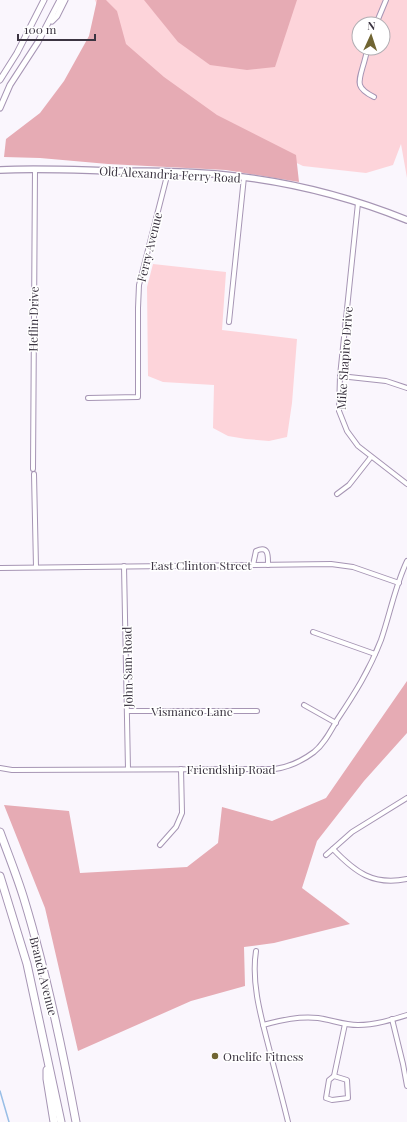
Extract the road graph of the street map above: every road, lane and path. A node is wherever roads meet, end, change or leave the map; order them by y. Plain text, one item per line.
1 (44, 0) edge
2 (57, 0) edge
3 (60, 0) edge
4 (64, 0) edge
5 (386, 0) edge
6 (379, 16) edge
7 (46, 28) junction
8 (366, 56) edge
9 (0, 80) edge
10 (374, 97) dead end
11 (0, 108) edge
12 (35, 169) junction
13 (0, 170) edge
14 (168, 172) junction
15 (244, 177) junction
16 (358, 203) junction
17 (407, 220) edge
18 (229, 322) dead end
19 (340, 376) junction
20 (407, 388) edge
21 (88, 398) dead end
22 (371, 458) junction
23 (33, 469) dead end
24 (34, 474) dead end
25 (407, 484) edge
26 (337, 494) dead end
27 (407, 561) edge
28 (253, 565) junction
29 (268, 565) junction
30 (124, 566) junction
31 (36, 567) junction
32 (0, 568) edge
33 (399, 583) junction
34 (313, 632) dead end
35 (375, 654) junction
36 (304, 705) dead end
37 (128, 711) junction
38 (257, 711) dead end
39 (336, 723) junction
40 (0, 768) edge
41 (128, 769) junction
42 (181, 769) junction
43 (407, 798) edge
44 (0, 832) edge
45 (160, 845) dead end
46 (333, 849) junction
47 (326, 855) dead end
48 (0, 876) edge
49 (407, 879) edge
50 (0, 886) edge
51 (10, 905) junction
52 (256, 951) dead end
53 (407, 1015) edge
54 (392, 1020) junction
55 (345, 1024) junction
56 (263, 1025) junction
57 (47, 1058) junction
58 (405, 1063) edge
59 (334, 1076) junction
60 (407, 1086) edge
61 (54, 1122) edge
62 (61, 1122) edge
63 (77, 1122) edge
64 (288, 1122) edge

1 - 9 street
2 - 7 street
3 - 7 street
4 - 7 street
5 - 6 street
7 - 11 street
8 - 10 street
12 - 13 main road, Old Alexandria Ferry Road
12 - 14 main road, Old Alexandria Ferry Road
12 - 23 street, Heflin Drive
14 - 15 main road, Old Alexandria Ferry Road
14 - 21 street, Ferry Avenue
15 - 16 main road, Old Alexandria Ferry Road
15 - 18 street
16 - 17 main road, Old Alexandria Ferry Road
16 - 19 street, Mike Shapiro Drive
19 - 20 street
19 - 22 street, Mike Shapiro Drive
22 - 25 street, Mike Shapiro Drive
22 - 26 street
24 - 31 street
27 - 33 street, Friendship Road
28 - 29 street, East Clinton Street
28 - 29 street
28 - 30 street, East Clinton Street
29 - 33 street, East Clinton Street
30 - 31 street, East Clinton Street
30 - 37 street, John Sam Road
31 - 32 street, East Clinton Street
33 - 35 street, Friendship Road
34 - 35 street
35 - 39 street, Friendship Road
36 - 39 street
37 - 38 street, Vismanco Lane
37 - 41 street, John Sam Road
39 - 42 street, Friendship Road
40 - 41 street, Friendship Road
41 - 42 street, Friendship Road
42 - 45 street
43 - 46 street
44 - 63 highway, Branch Avenue
46 - 47 street
46 - 49 street
48 - 51 highway, Branch Avenue
50 - 51 highway
51 - 57 highway, Branch Avenue
52 - 56 street
53 - 54 street
54 - 55 street
54 - 58 street
55 - 56 street
55 - 59 street
56 - 64 street
57 - 61 highway
57 - 62 highway, Branch Avenue
58 - 60 street
59 - 59 street

